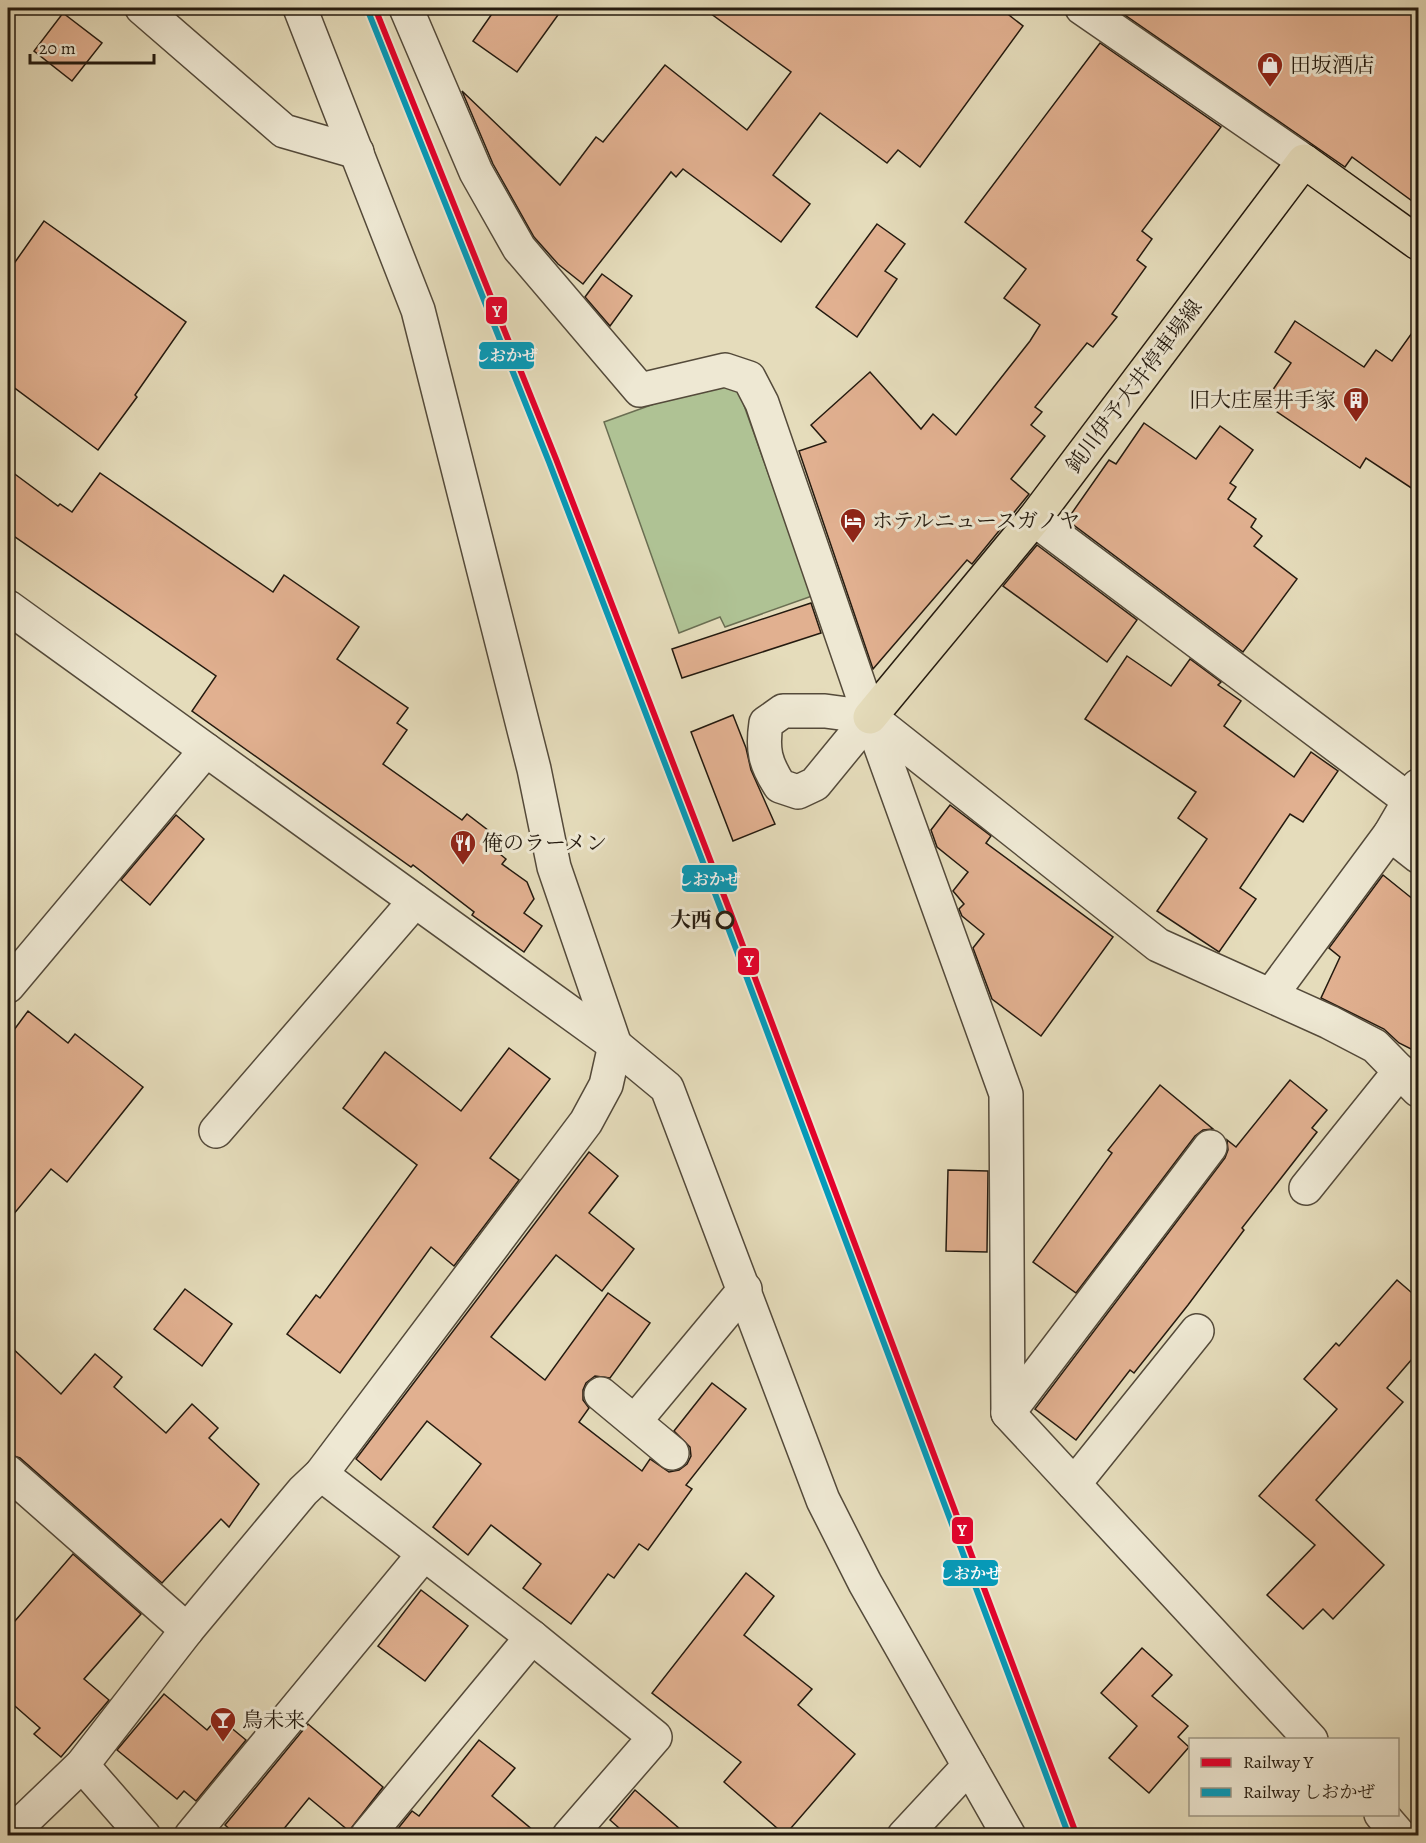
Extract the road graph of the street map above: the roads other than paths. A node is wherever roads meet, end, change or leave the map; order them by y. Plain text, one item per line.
1 (142, 8) edge
2 (300, 8) edge
3 (406, 8) edge
4 (1082, 8) edge
5 (357, 152) junction
6 (1304, 161) junction
7 (1419, 243) edge
8 (1034, 519) junction
9 (8, 607) edge
10 (870, 717) junction
11 (206, 750) junction
12 (1414, 793) edge
13 (1390, 834) junction
14 (1419, 856) edge
15 (415, 901) junction
16 (8, 986) edge
17 (1271, 995) junction
18 (615, 1045) junction
19 (1409, 1080) edge
20 (216, 1131) dead end
21 (1210, 1147) dead end
22 (1306, 1188) dead end
23 (745, 1289) junction
24 (1197, 1331) dead end
25 (601, 1394) dead end
26 (1008, 1413) junction
27 (635, 1421) junction
28 (672, 1453) dead end
29 (8, 1472) edge
30 (321, 1474) junction
31 (1074, 1484) junction
32 (424, 1554) junction
33 (187, 1630) junction
34 (532, 1637) junction
35 (1309, 1738) edge
36 (82, 1766) junction
37 (969, 1766) junction
38 (1382, 1816) edge
39 (8, 1836) edge
40 (144, 1836) edge
41 (191, 1836) edge
42 (367, 1836) edge
43 (569, 1836) edge
44 (904, 1836) edge
45 (1009, 1836) edge
46 (1400, 1836) edge

1 - 5 street
2 - 5 street
3 - 10 street
4 - 6 street
5 - 18 street
6 - 7 main road
6 - 8 main road, 鈍川伊予大井停車場線
8 - 10 main road, 鈍川伊予大井停車場線
8 - 12 street
9 - 11 street
10 - 17 street
10 - 26 street
11 - 15 street
11 - 16 street
12 - 13 street
13 - 14 street
13 - 17 street
15 - 18 street
15 - 20 street
17 - 19 street
18 - 23 street
18 - 30 street
19 - 22 street
21 - 26 street
23 - 27 street
23 - 37 street
24 - 31 street
25 - 27 street
26 - 31 street
27 - 28 street
29 - 33 street
30 - 32 street
30 - 33 street
31 - 35 street
32 - 34 street
32 - 41 street
33 - 36 street
34 - 42 street
34 - 43 street
36 - 39 street
36 - 40 street
37 - 44 street
37 - 45 street
38 - 46 street

